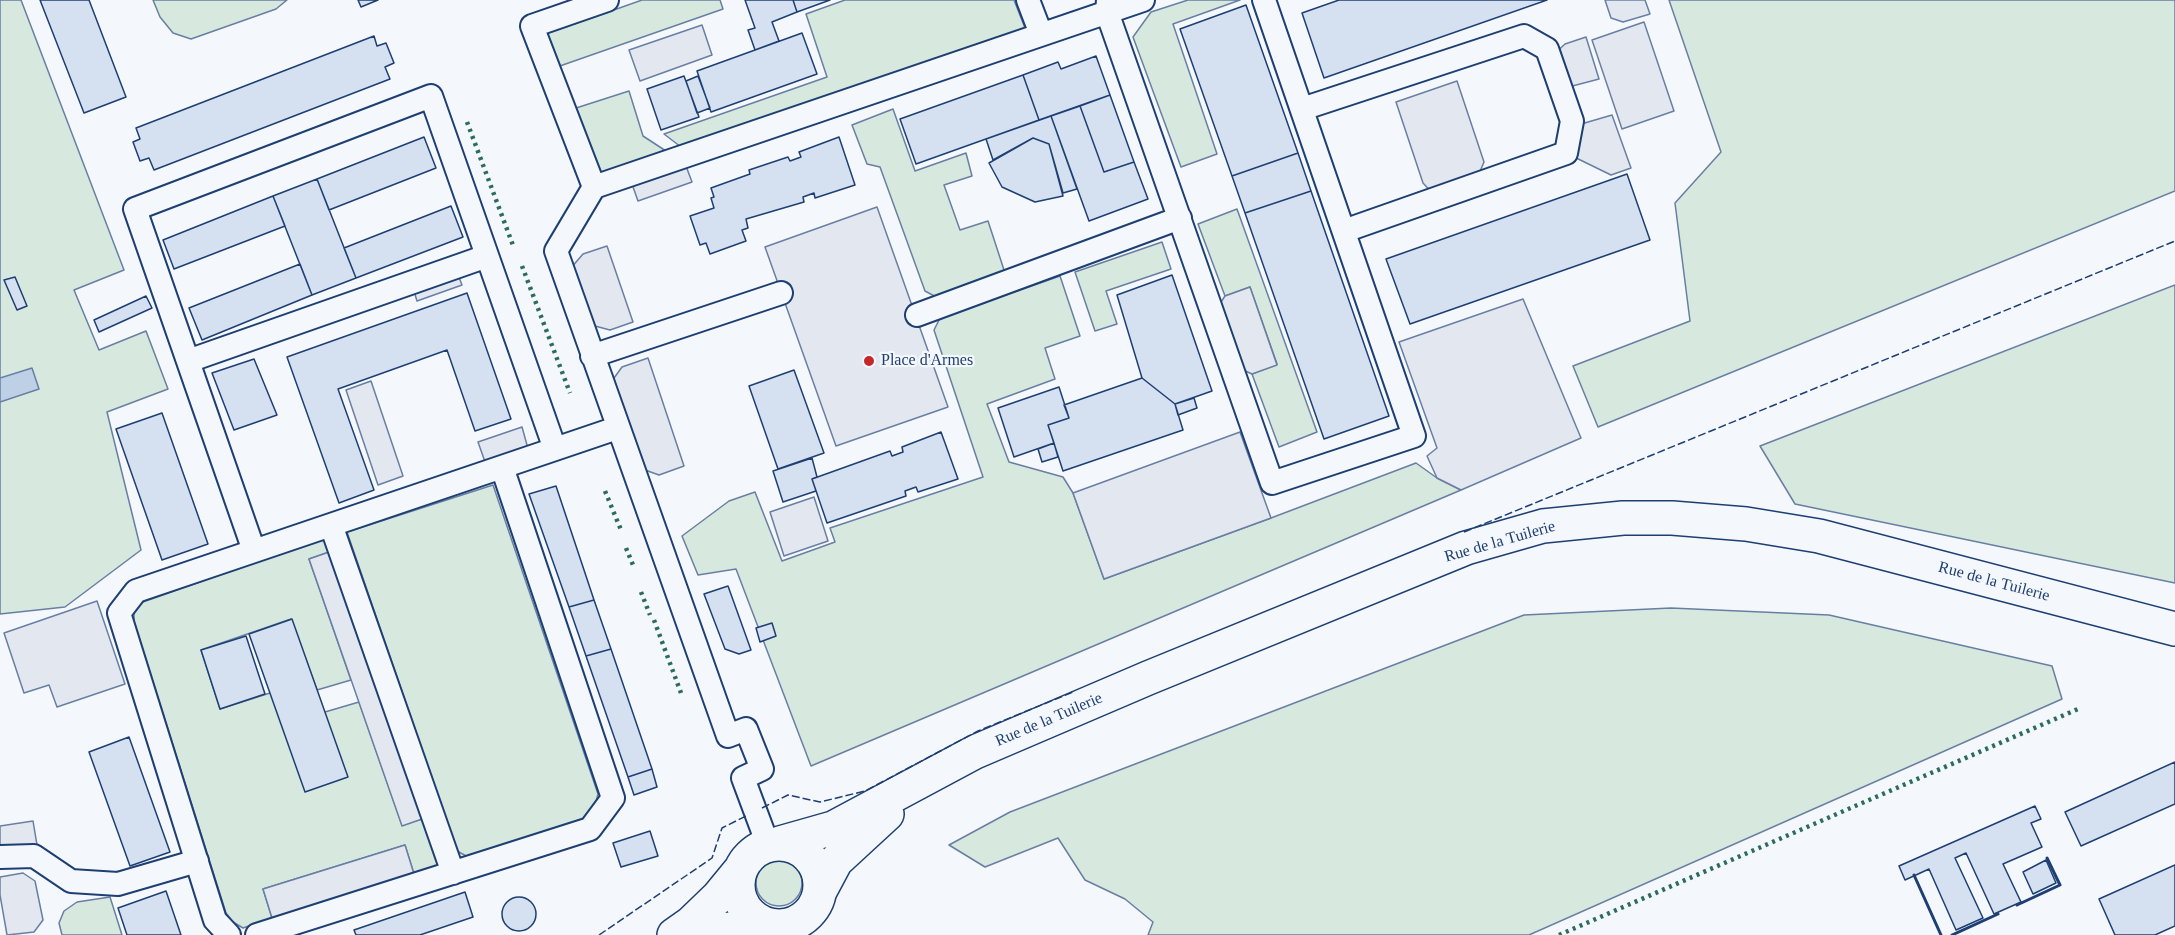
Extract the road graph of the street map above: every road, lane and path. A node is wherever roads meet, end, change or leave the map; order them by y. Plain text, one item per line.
1 (607, 0) edge
2 (1028, 0) edge
3 (1143, 0) edge
4 (1264, 0) edge
5 (1108, 6) edge
6 (1041, 34) junction
7 (1302, 109) junction
8 (594, 187) junction
9 (1179, 218) junction
10 (1344, 231) junction
11 (487, 256) junction
12 (781, 293) dead end
13 (917, 315) dead end
14 (592, 356) junction
15 (188, 361) junction
16 (617, 428) junction
17 (555, 449) junction
18 (502, 467) junction
19 (331, 525) junction
20 (254, 551) junction
21 (2175, 629) edge
22 (928, 777) junction
23 (774, 844) junction
24 (0, 857) edge
25 (197, 861) junction
26 (741, 869) junction
27 (453, 873) junction
28 (820, 891) junction
29 (785, 928) edge
30 (229, 935) edge
31 (257, 935) edge
32 (674, 935) edge
33 (704, 935) edge

1 - 8 street
2 - 6 street
3 - 5 street
4 - 7 street
5 - 6 street
5 - 9 street
6 - 8 street
7 - 10 street
7 - 10 street
8 - 14 street
9 - 10 street
9 - 13 street
11 - 15 street
11 - 15 street
11 - 17 street
12 - 14 street
14 - 16 street
15 - 20 street
16 - 17 street
16 - 23 street
17 - 18 street
18 - 19 street
18 - 27 street
19 - 20 street
19 - 27 street
20 - 25 street
21 - 22 street, Rue de la Tuilerie
22 - 23 street, Rue de la Tuilerie
22 - 28 street, Rue de la Tuilerie
23 - 26 street
23 - 28 street
24 - 25 street
25 - 30 street
26 - 29 street
26 - 32 street
27 - 31 street
28 - 29 street
29 - 33 street

